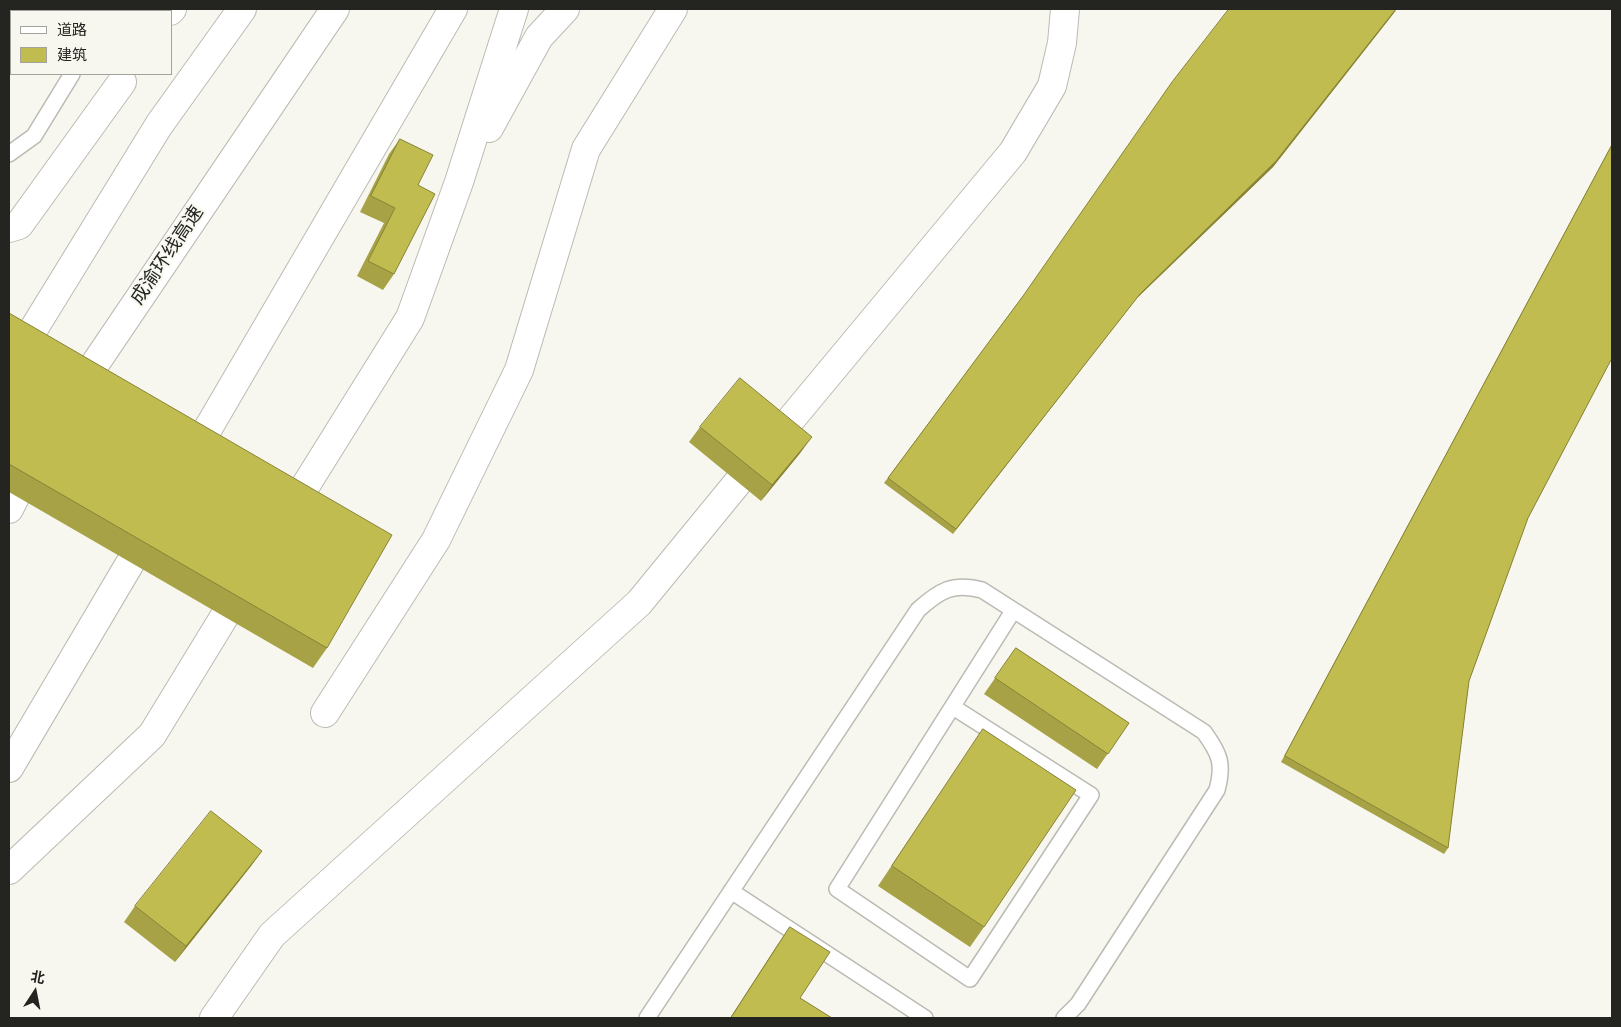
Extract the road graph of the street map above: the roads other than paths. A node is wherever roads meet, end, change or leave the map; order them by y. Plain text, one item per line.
1 (242, 9) edge
2 (335, 9) edge
3 (453, 9) edge
4 (514, 9) edge
5 (565, 9) edge
6 (673, 9) edge
7 (1065, 9) edge
8 (71, 75) edge
9 (125, 78) edge
10 (9, 154) edge
11 (459, 182) junction
12 (9, 228) edge
13 (9, 369) edge
14 (62, 413) edge
15 (45, 438) edge
16 (175, 486) edge
17 (9, 509) edge
18 (160, 512) edge
19 (271, 540) edge
20 (256, 565) edge
21 (1014, 611) junction
22 (953, 707) junction
23 (325, 713) dead end
24 (9, 768) edge
25 (9, 870) edge
26 (731, 891) junction
27 (214, 1018) edge
28 (648, 1018) edge
29 (925, 1018) edge
30 (1064, 1018) edge

1 - 13 main road
2 - 14 main road, 成渝环线高速
3 - 16 main road
4 - 11 main road
5 - 11 main road
6 - 23 main road
7 - 27 main road
8 - 10 lane
9 - 12 main road
11 - 19 main road
15 - 17 main road
18 - 24 main road
20 - 25 main road
21 - 22 lane
21 - 26 lane
21 - 30 lane
22 - 22 lane
26 - 28 lane
26 - 29 lane

